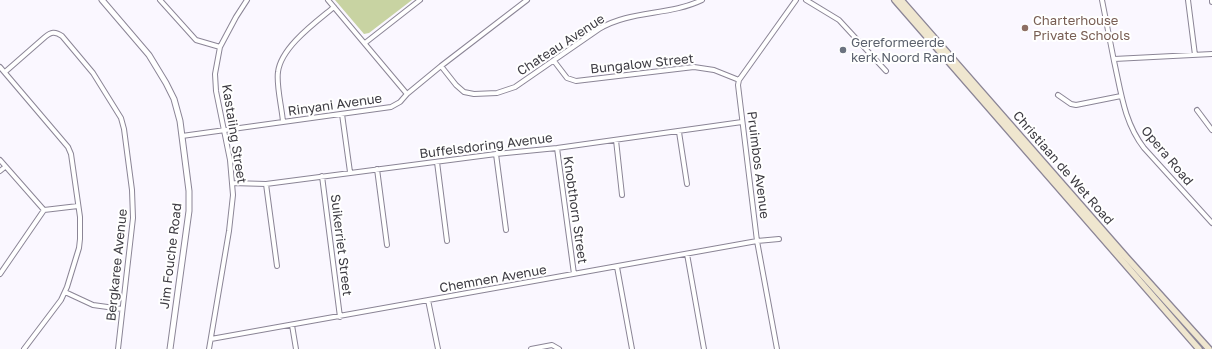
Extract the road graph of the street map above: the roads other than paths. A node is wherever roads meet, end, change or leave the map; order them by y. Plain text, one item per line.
1 (102, 0) edge
2 (160, 0) edge
3 (328, 0) edge
4 (420, 0) edge
5 (527, 0) edge
6 (702, 0) edge
7 (796, 0) edge
8 (806, 0) edge
9 (894, 0) edge
10 (902, 0) edge
11 (1102, 0) edge
12 (1188, 0) edge
13 (245, 1) edge
14 (334, 7) junction
15 (365, 43) junction
16 (220, 47) junction
17 (1212, 54) edge
18 (1195, 55) junction
19 (1114, 59) junction
20 (554, 60) junction
21 (441, 66) junction
22 (0, 67) edge
23 (886, 71) dead end
24 (5, 72) junction
25 (739, 80) junction
26 (407, 94) junction
27 (1058, 95) dead end
28 (1121, 96) junction
29 (1197, 110) dead end
30 (342, 114) junction
31 (284, 122) junction
32 (742, 122) junction
33 (224, 130) junction
34 (1212, 130) edge
35 (679, 132) junction
36 (182, 136) junction
37 (616, 140) junction
38 (557, 148) junction
39 (496, 154) junction
40 (0, 160) edge
41 (436, 162) junction
42 (5, 167) junction
43 (377, 169) junction
44 (0, 171) edge
45 (350, 172) junction
46 (322, 176) junction
47 (232, 183) junction
48 (266, 184) junction
49 (687, 184) dead end
50 (622, 195) dead end
51 (78, 206) junction
52 (44, 210) junction
53 (1212, 223) edge
54 (506, 230) dead end
55 (779, 239) dead end
56 (447, 241) dead end
57 (757, 241) junction
58 (388, 244) dead end
59 (687, 254) junction
60 (277, 266) dead end
61 (617, 267) junction
62 (0, 274) edge
63 (574, 274) junction
64 (65, 292) junction
65 (428, 300) junction
66 (122, 309) junction
67 (340, 317) junction
68 (292, 325) junction
69 (211, 339) junction
70 (26, 348) edge
71 (118, 349) edge
72 (170, 349) edge
73 (209, 349) edge
74 (296, 349) edge
75 (438, 349) edge
76 (530, 349) edge
77 (559, 349) edge
78 (632, 349) edge
79 (704, 349) edge
80 (777, 349) edge
81 (1199, 349) edge
82 (1209, 349) edge

1 - 36 street, Jim Fouche Road
2 - 16 street
3 - 14 street
4 - 15 street
5 - 21 street, Rinyani Avenue
6 - 20 street, Chateau Avenue
7 - 25 street
8 - 23 street
9 - 81 main road, Christiaan de Wet Road
10 - 82 main road, Christiaan de Wet Road
11 - 19 street, Opera Road
12 - 18 street
13 - 16 street, Kastaiing Street
14 - 15 street
14 - 31 street
15 - 26 street
16 - 33 street, Kastaiing Street
17 - 18 street
18 - 19 street
19 - 28 street, Opera Road
20 - 21 street, Chateau Avenue
20 - 25 street, Bungalow Street
21 - 26 street, Rinyani Avenue
22 - 24 street
24 - 51 street
24 - 66 street, Bergkaree Avenue
25 - 32 street, Pruimbos Avenue
26 - 30 street, Rinyani Avenue
27 - 28 street
28 - 53 street, Opera Road
29 - 34 street
30 - 31 street, Rinyani Avenue
30 - 45 street
31 - 33 street, Rinyani Avenue
32 - 35 street, Buffelsdoring Avenue
32 - 57 street, Pruimbos Avenue
33 - 36 street, Rinyani Avenue
33 - 47 street, Kastaiing Street
35 - 37 street, Buffelsdoring Avenue
35 - 49 street
36 - 72 street, Jim Fouche Road
37 - 38 street, Buffelsdoring Avenue
37 - 50 street
38 - 39 street, Buffelsdoring Avenue
38 - 63 street, Knobthorn Street
39 - 41 street, Buffelsdoring Avenue
39 - 54 street
40 - 42 street
41 - 43 street, Buffelsdoring Avenue
41 - 56 street
42 - 44 street
42 - 52 street
43 - 45 street, Buffelsdoring Avenue
43 - 58 street
45 - 46 street, Buffelsdoring Avenue
46 - 48 street, Buffelsdoring Avenue
46 - 67 street, Suikerriet Street
47 - 48 street, Buffelsdoring Avenue
47 - 69 street, Kastaiing Street
48 - 60 street
51 - 52 street
51 - 64 street
52 - 62 street
55 - 57 street, Chemnen Avenue
57 - 59 street, Chemnen Avenue
57 - 80 street, Pruimbos Avenue
59 - 61 street, Chemnen Avenue
59 - 79 street
61 - 63 street, Chemnen Avenue
61 - 78 street
63 - 65 street, Chemnen Avenue
64 - 66 street
64 - 70 street
65 - 67 street, Chemnen Avenue
65 - 75 street
66 - 71 street, Bergkaree Avenue
67 - 68 street, Chemnen Avenue
68 - 69 street, Chemnen Avenue
68 - 74 street
69 - 73 street, Kastaiing Street
76 - 77 street

